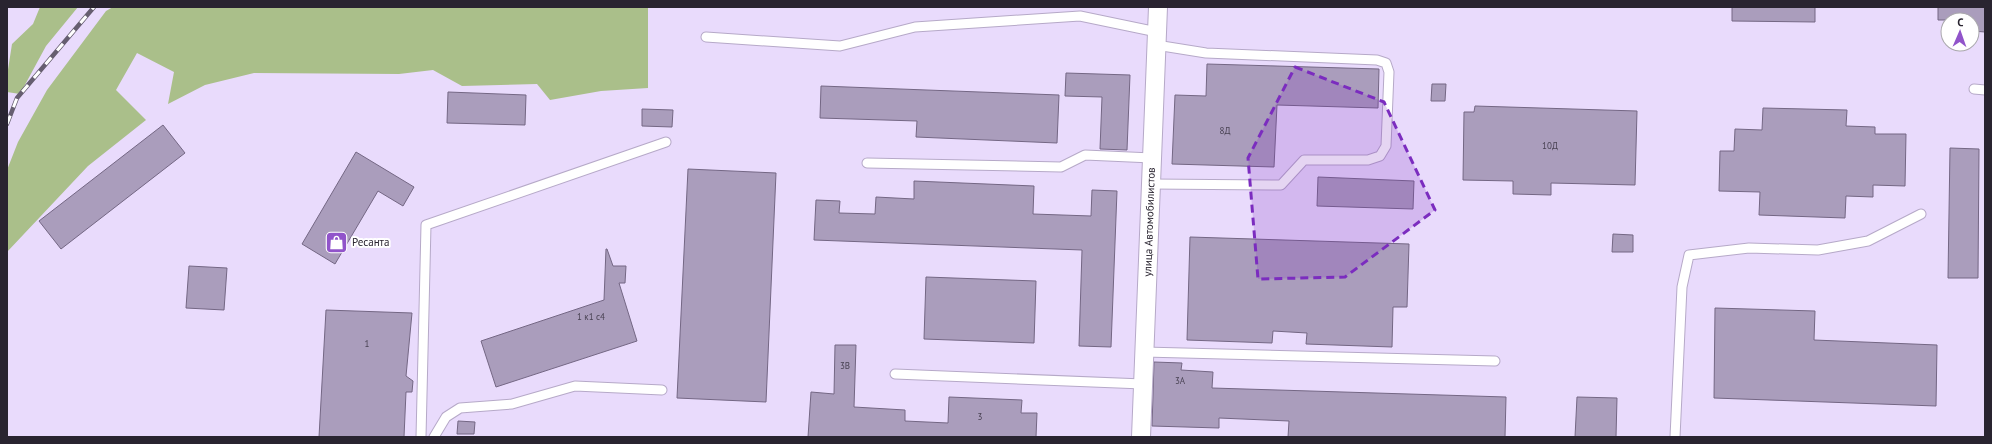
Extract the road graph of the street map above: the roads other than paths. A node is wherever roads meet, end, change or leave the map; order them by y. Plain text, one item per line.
1 (1158, 7) edge
2 (706, 37) dead end
3 (1157, 39) junction
4 (1974, 90) dead end
5 (1985, 90) edge
6 (666, 142) dead end
7 (1152, 158) junction
8 (867, 162) dead end
9 (1151, 184) junction
10 (1922, 214) dead end
11 (1144, 352) junction
12 (1495, 361) dead end
13 (895, 374) dead end
14 (1143, 384) junction
15 (662, 390) dead end
16 (421, 437) edge
17 (434, 437) edge
18 (1141, 437) edge
19 (1675, 437) edge

1 - 3 street, улица Автомобилистов
2 - 3 lane
3 - 7 street, улица Автомобилистов
3 - 9 lane
4 - 5 lane
6 - 16 lane
7 - 8 lane
7 - 9 street, улица Автомобилистов
9 - 11 street, улица Автомобилистов
10 - 19 lane
11 - 12 lane
11 - 14 street, улица Автомобилистов
13 - 14 lane
14 - 18 street, улица Автомобилистов
15 - 17 lane

